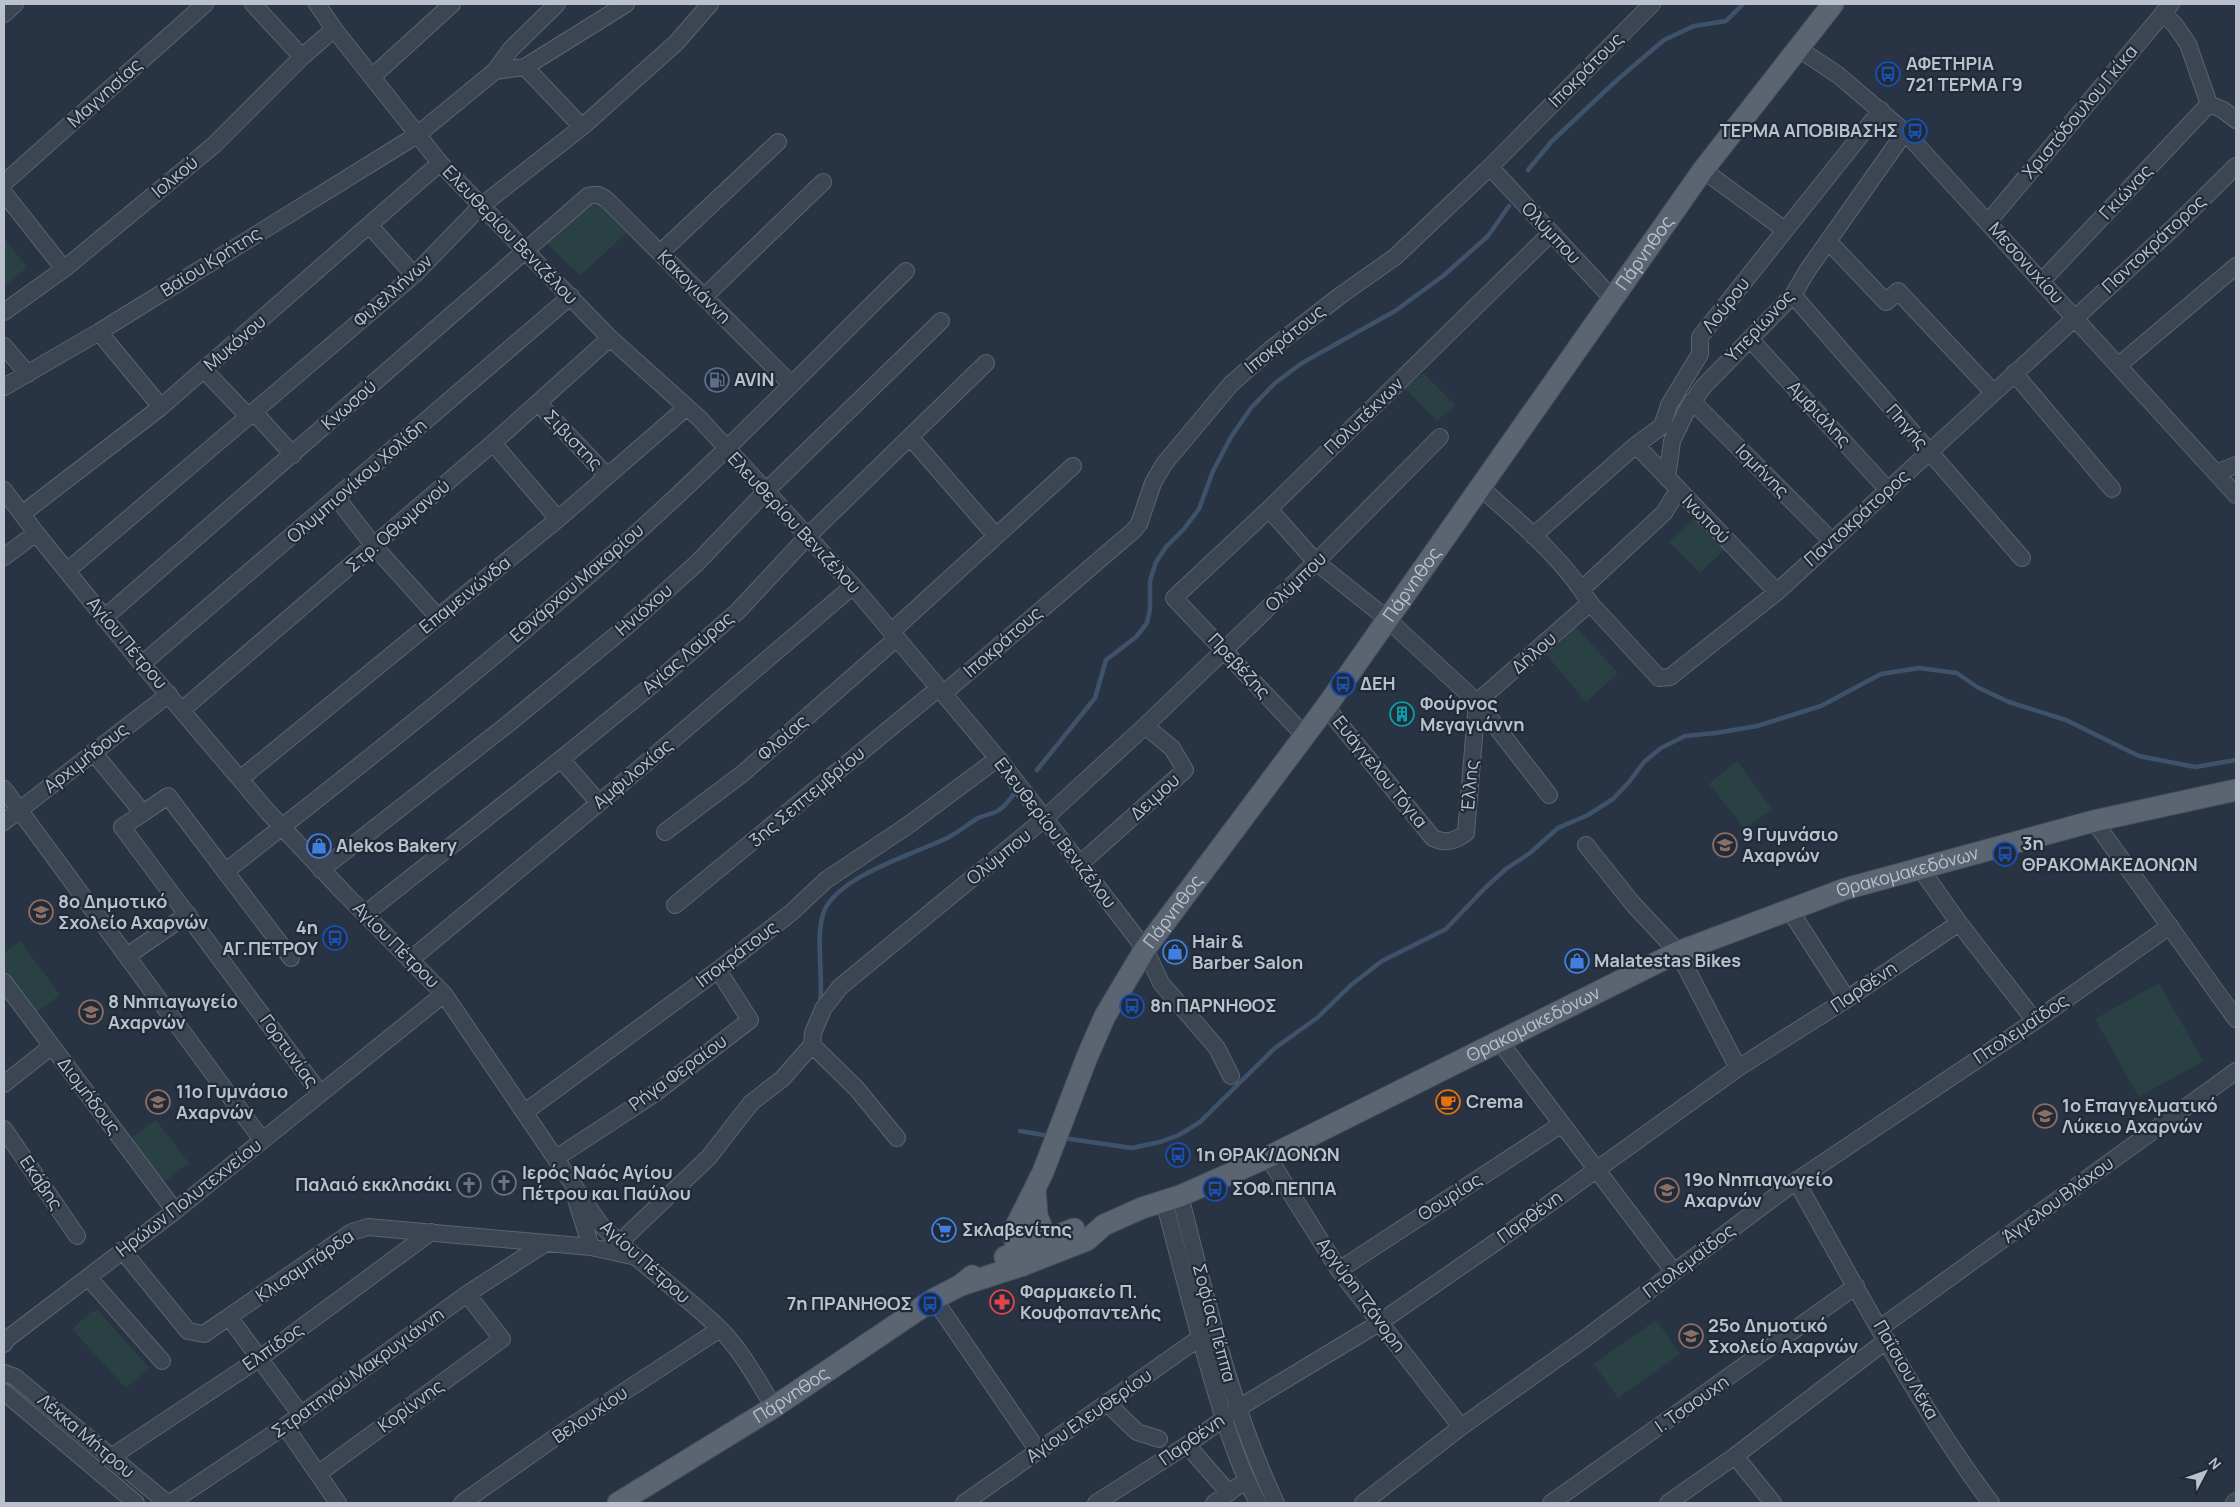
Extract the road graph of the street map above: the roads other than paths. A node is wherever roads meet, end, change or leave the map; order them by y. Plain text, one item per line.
1 (15, 4) edge
2 (206, 4) edge
3 (253, 4) edge
4 (452, 4) edge
5 (558, 4) edge
6 (710, 4) edge
7 (1652, 4) edge
8 (1833, 4) edge
9 (615, 6) edge
10 (325, 7) edge
11 (2167, 9) edge
12 (4, 14) edge
13 (334, 29) junction
14 (1799, 49) junction
15 (302, 57) junction
16 (524, 67) junction
17 (495, 71) junction
18 (372, 77) junction
19 (2209, 104) junction
20 (1881, 110) junction
21 (2236, 120) edge
22 (582, 127) junction
23 (1905, 132) junction
24 (417, 135) junction
25 (778, 142) dead end
26 (440, 163) junction
27 (2236, 166) edge
28 (1490, 167) junction
29 (1703, 170) junction
30 (823, 182) dead end
31 (4, 183) edge
32 (4, 193) edge
33 (594, 194) joint
34 (481, 206) junction
35 (1989, 221) junction
36 (370, 226) junction
37 (1785, 230) junction
38 (1551, 233) junction
39 (1828, 241) junction
40 (526, 250) junction
41 (660, 253) junction
42 (2236, 266) edge
43 (64, 269) junction
44 (906, 271) dead end
45 (414, 275) junction
46 (2042, 281) junction
47 (1793, 295) junction
48 (570, 296) junction
49 (704, 297) junction
50 (1612, 298) junction
51 (4, 312) edge
52 (2074, 318) junction
53 (941, 320) dead end
54 (99, 332) junction
55 (610, 338) junction
56 (1750, 340) junction
57 (4, 346) edge
58 (986, 363) dead end
59 (2119, 364) junction
60 (204, 370) junction
61 (2014, 373) junction
62 (28, 374) junction
63 (790, 384) junction
64 (4, 387) edge
65 (1993, 392) junction
66 (1692, 401) junction
67 (538, 404) junction
68 (161, 407) junction
69 (687, 407) junction
70 (251, 415) junction
71 (910, 437) junction
72 (1440, 437) dead end
73 (493, 443) junction
74 (1636, 445) junction
75 (726, 450) junction
76 (1929, 453) junction
77 (293, 455) junction
78 (2236, 465) edge
79 (1073, 466) dead end
80 (2216, 473) junction
81 (607, 476) junction
82 (1672, 484) junction
83 (1480, 486) junction
84 (4, 490) edge
85 (1888, 490) junction
86 (2112, 490) dead end
87 (766, 491) junction
88 (2236, 496) edge
89 (337, 498) junction
90 (1269, 509) junction
91 (22, 514) junction
92 (558, 519) junction
93 (36, 533) junction
94 (808, 536) junction
95 (996, 536) junction
96 (1533, 536) junction
97 (1831, 540) junction
98 (374, 546) junction
99 (4, 557) edge
100 (2022, 558) dead end
101 (1316, 562) junction
102 (67, 571) junction
103 (853, 586) junction
104 (1582, 589) junction
105 (1776, 592) junction
106 (1174, 598) joint
107 (1590, 603) junction
108 (438, 617) junction
109 (104, 618) junction
110 (1386, 618) junction
111 (894, 635) junction
112 (1225, 650) junction
113 (142, 664) junction
114 (941, 691) junction
115 (169, 694) junction
116 (1477, 702) junction
117 (1326, 706) junction
118 (182, 710) junction
119 (1145, 726) junction
120 (1304, 735) junction
121 (93, 752) junction
122 (561, 759) junction
123 (996, 759) junction
124 (240, 779) junction
125 (4, 790) edge
126 (2236, 790) edge
127 (1549, 795) dead end
128 (599, 803) junction
129 (19, 810) junction
130 (143, 813) junction
131 (1044, 820) junction
132 (2094, 821) junction
133 (4, 822) edge
134 (282, 827) junction
135 (665, 832) dead end
136 (1433, 838) joint
137 (1586, 845) dead end
138 (1080, 864) junction
139 (1920, 868) junction
140 (321, 870) junction
141 (226, 871) junction
142 (675, 905) dead end
143 (1789, 909) junction
144 (188, 914) junction
145 (365, 914) junction
146 (1959, 923) junction
147 (2170, 926) junction
148 (1145, 949) junction
149 (1678, 952) junction
150 (127, 956) junction
151 (291, 958) dead end
152 (410, 960) junction
153 (718, 970) junction
154 (4, 982) edge
155 (444, 994) junction
156 (1847, 999) junction
157 (2236, 1019) edge
158 (2035, 1021) junction
159 (1500, 1042) junction
160 (812, 1045) junction
161 (52, 1046) junction
162 (1738, 1068) junction
163 (2236, 1071) edge
164 (1231, 1076) dead end
165 (4, 1084) edge
166 (320, 1093) junction
167 (525, 1112) junction
168 (1562, 1124) junction
169 (4, 1129) edge
170 (896, 1138) dead end
171 (262, 1140) junction
172 (1268, 1157) junction
173 (556, 1158) junction
174 (1597, 1170) junction
175 (1796, 1182) junction
176 (1035, 1189) junction
177 (1172, 1198) junction
178 (174, 1211) junction
179 (431, 1232) junction
180 (77, 1236) dead end
181 (546, 1243) junction
182 (619, 1243) junction
183 (1049, 1246) junction
184 (591, 1247) junction
185 (122, 1250) junction
186 (1020, 1258) junction
187 (650, 1269) junction
188 (1339, 1270) junction
189 (1674, 1272) junction
190 (88, 1277) junction
191 (1856, 1286) junction
192 (467, 1294) junction
193 (934, 1299) junction
194 (228, 1317) junction
195 (1379, 1323) junction
196 (1214, 1328) junction
197 (720, 1329) junction
198 (1884, 1334) junction
199 (1200, 1338) junction
200 (4, 1344) edge
201 (260, 1358) junction
202 (162, 1361) dead end
203 (4, 1373) edge
204 (4, 1392) edge
205 (1107, 1403) junction
206 (774, 1407) junction
207 (1230, 1413) junction
208 (301, 1415) junction
209 (285, 1426) junction
210 (1460, 1427) junction
211 (1159, 1439) dead end
212 (1187, 1445) junction
213 (1038, 1451) junction
214 (1735, 1456) junction
215 (111, 1457) junction
216 (319, 1474) junction
217 (1246, 1480) junction
218 (1229, 1492) junction
219 (981, 1498) edge
220 (136, 1503) edge
221 (168, 1503) edge
222 (338, 1503) edge
223 (462, 1503) edge
224 (618, 1503) edge
225 (964, 1503) edge
226 (1096, 1503) edge
227 (1214, 1503) edge
228 (1258, 1503) edge
229 (1276, 1503) edge
230 (1363, 1503) edge
231 (1551, 1503) edge
232 (1668, 1503) edge
233 (1773, 1503) edge
234 (1991, 1503) edge

1 - 12 street
2 - 31 street, Μαγνησίας
3 - 15 street
4 - 18 street
5 - 17 street, Βαϊου Κρήτης
6 - 22 street, Φιλελλήνων
7 - 28 street, Ιποκράτους
8 - 14 main road, Πάρνηθος
9 - 16 street
10 - 13 street, Ελευθερίου Βενιζέλου
11 - 19 street
11 - 35 street, Χριστόδουλου Γκίκα
13 - 15 street, Ιολκού
13 - 18 street, Ελευθερίου Βενιζέλου
14 - 20 street, Μεσονυχίου
14 - 29 main road, Πάρνηθος
15 - 43 street, Ιολκού
16 - 17 street
16 - 22 street
17 - 24 street, Βαϊου Κρήτης
18 - 24 street, Ελευθερίου Βενιζέλου
19 - 21 street
19 - 46 street, Γκιώνας
20 - 23 street, Μεσονυχίου
20 - 37 street, Λούρου
22 - 34 street, Φιλελλήνων
23 - 35 street, Μεσονυχίου
23 - 39 street, Υπερίωνος
24 - 26 street, Ελευθερίου Βενιζέλου
24 - 54 street, Βαϊου Κρήτης
25 - 41 street
26 - 34 street, Ελευθερίου Βενιζέλου
26 - 36 street, Μυκόνου
27 - 52 street, Παντοκράτορος
28 - 38 street, Ολύμπου
28 - 114 street, Ιποκράτους
29 - 37 street
29 - 50 main road, Πάρνηθος
30 - 49 street
32 - 43 street
33 - 40 street, Κνωσού
33 - 41 street, Κακογιάννη
34 - 40 street, Ελευθερίου Βενιζέλου
34 - 45 street, Φιλελλήνων
35 - 46 street, Μεσονυχίου
36 - 45 street
36 - 60 street, Μυκόνου
37 - 74 street, Λούρου
38 - 50 street, Ολύμπου
38 - 90 street, Πολυτέκνων
39 - 47 street, Υπερίωνος
39 - 65 street
40 - 48 street, Ελευθερίου Βενιζέλου
40 - 77 street, Κνωσού
41 - 49 street, Κακογιάννη
42 - 59 street
43 - 51 street, Ιολκού
44 - 63 street, Εθνάρχου Μακαρίου
45 - 70 street, Φιλελλήνων
46 - 52 street, Μεσονυχίου
47 - 56 street, Υπερίωνος
47 - 76 street, Πηγής
48 - 55 street, Ελευθερίου Βενιζέλου
48 - 89 street, Ολυμπιονίκου Χολίδη
49 - 63 street, Κακογιάννη
50 - 83 main road, Πάρνηθος
52 - 59 street, Μεσονυχίου
52 - 61 street, Παντοκράτορος
53 - 87 street, Ηνιόχου
54 - 62 street, Βαϊου Κρήτης
54 - 68 street
55 - 67 street, Στρ. Οθωμανού
55 - 69 street, Ελευθερίου Βενιζέλου
56 - 66 street, Υπερίωνος
56 - 85 street, Αμφιάλης
57 - 62 street
58 - 71 street, Αγίας Λαύρας
59 - 80 street, Μεσονυχίου
60 - 68 street, Μυκόνου
60 - 70 street
61 - 65 street, Παντοκράτορος
61 - 86 street
62 - 64 street, Βαϊου Κρήτης
63 - 75 street, Εθνάρχου Μακαρίου
65 - 76 street, Παντοκράτορος
66 - 82 street, Υπερίωνος
66 - 97 street, Ισμήνης
67 - 73 street, Στρ. Οθωμανού
67 - 81 street, Σιβιστης
68 - 91 street, Μυκόνου
69 - 75 street, Ελευθερίου Βενιζέλου
69 - 81 street, Επαμεινώνδα
70 - 77 street
70 - 102 street, Φιλελλήνων
71 - 94 street, Αγίας Λαύρας
71 - 95 street
72 - 101 street, Ολύμπου
73 - 92 street
73 - 98 street, Στρ. Οθωμανού
74 - 82 street, Ινωπού
74 - 96 street, Λούρου
75 - 87 street, Ελευθερίου Βενιζέλου
75 - 134 street, Εθνάρχου Μακαρίου
76 - 85 street, Παντοκράτορος
76 - 100 street, Πηγής
77 - 109 street, Κνωσού
78 - 80 street
79 - 95 street, Φλοίας
80 - 88 street, Μεσονυχίου
81 - 92 street, Επαμεινώνδα
82 - 104 street
82 - 105 street, Ινωπού
83 - 96 street, Παντοκράτορος
83 - 110 main road, Πάρνηθος
84 - 91 street, Αγίου Πέτρου
85 - 97 street, Παντοκράτορος
87 - 94 street, Ελευθερίου Βενιζέλου
87 - 140 street, Ηνιόχου
89 - 98 street
89 - 113 street, Ολυμπιονίκου Χολίδη
90 - 101 street
90 - 106 street, Πολυτέκνων
91 - 93 street, Αγίου Πέτρου
92 - 108 street, Επαμεινώνδα
93 - 99 street
93 - 102 street, Αγίου Πέτρου
94 - 103 street, Ελευθερίου Βενιζέλου
94 - 122 street, Αγίας Λαύρας
95 - 111 street, Φλοίας
96 - 104 street, Παντοκράτορος
97 - 105 street, Παντοκράτορος
98 - 108 street
98 - 118 street, Στρ. Οθωμανού
101 - 110 street
101 - 112 street, Ολύμπου
102 - 109 street, Αγίου Πέτρου
103 - 111 street, Ελευθερίου Βενιζέλου
103 - 128 street, Αμφιλοχίας
104 - 107 street, Παντοκράτορος
105 - 107 street, Παντοκράτορος
106 - 112 street, Πρεβέζης
107 - 116 street, Δήλου
108 - 124 street, Επαμεινώνδα
109 - 113 street, Αγίου Πέτρου
110 - 116 street
110 - 117 main road, Πάρνηθος
111 - 114 street, Ελευθερίου Βενιζέλου
111 - 135 street, Φλοίας
112 - 119 street, Ολύμπου
112 - 120 street, Πρεβέζης
113 - 115 street, Αγίου Πέτρου
114 - 123 street, Ελευθερίου Βενιζέλου
114 - 142 street, 3ης Σεπτεμβρίου
115 - 118 street, Αγίου Πέτρου
115 - 121 street, Αρχιμήδους
116 - 127 street
116 - 136 street, Έλλης
117 - 120 main road, Πάρνηθος
117 - 136 street, Ευάγγελου Τόγια
118 - 124 street, Αγίου Πέτρου
119 - 131 street, Ολύμπου
119 - 138 street, Δειμου
120 - 148 main road, Πάρνηθος
121 - 129 street, Αρχιμήδους
121 - 130 street
122 - 128 street
122 - 145 street, Αγίας Λαύρας
123 - 131 street, Ελευθερίου Βενιζέλου
123 - 153 street, Ιποκράτους
124 - 134 street, Αγίου Πέτρου
125 - 129 street
126 - 132 main road, Θρακομακεδόνων
128 - 152 street, Αμφιλοχίας
129 - 133 street, Αρχιμήδους
129 - 150 street
130 - 141 street
130 - 144 street, Γορτυνίας
131 - 138 street, Ελευθερίου Βενιζέλου
131 - 160 street, Ολύμπου
132 - 139 main road, Θρακομακεδόνων
132 - 147 street
134 - 140 street, Αγίου Πέτρου
134 - 141 street, Εθνάρχου Μακαρίου
137 - 149 street
138 - 148 street, Ελευθερίου Βενιζέλου
139 - 143 main road, Θρακομακεδόνων
139 - 146 street
140 - 145 street, Αγίου Πέτρου
141 - 151 street
143 - 149 main road, Θρακομακεδόνων
143 - 156 street
144 - 150 street
144 - 166 street, Γορτυνίας
145 - 152 street, Αγίου Πέτρου
146 - 156 street, Παρθένη
146 - 158 street
147 - 157 street
147 - 158 street, Πτολεμαΐδος
148 - 164 street, Ελευθερίου Βενιζέλου
148 - 176 main road, Πάρνηθος
149 - 159 main road, Θρακομακεδόνων
149 - 162 street
150 - 171 street
152 - 155 street, Αγίου Πέτρου
153 - 167 street, Ιποκράτους
153 - 173 street, Ρήγα Φεραίου
154 - 161 street, Διομήδους
155 - 166 street, Ηρώων Πολυτεχνείου
155 - 167 street, Αγίου Πέτρου
156 - 162 street, Παρθένη
158 - 175 street, Πτολεμαΐδος
159 - 168 street
159 - 172 main road, Θρακομακεδόνων
160 - 170 street
160 - 182 street, Ολύμπου
161 - 165 street
161 - 178 street, Διομήδους
162 - 174 street, Παρθένη
163 - 198 street, Άγγελου Βλάχου
166 - 171 street, Ηρώων Πολυτεχνείου
167 - 173 street, Αγίου Πέτρου
168 - 174 street
168 - 188 street, Θουρίας
169 - 180 street, Εκάβης
171 - 178 street, Ηρώων Πολυτεχνείου
172 - 177 main road, Θρακομακεδόνων
172 - 188 street, Αργύρη Τζάνορη
173 - 182 street, Αγίου Πέτρου
173 - 184 street
174 - 189 street
174 - 195 street, Παρθένη
175 - 189 street, Πτολεμαΐδος
175 - 191 street, Παΐσιου Λέκα
176 - 183 main road, Πάρνηθος
176 - 186 main road, Πάρνηθος
177 - 183 main road, Θρακομακεδόνων
177 - 196 street, Σοφίας Πέππα
177 - 199 street, Σοφίας Πέππα
178 - 185 street, Ηρώων Πολυτεχνείου
179 - 181 street, Κλισαμπάρδα
179 - 194 street, Κλισαμπάρδα
179 - 201 street, Ελπίδος
181 - 184 street, Κλισαμπάρδα
181 - 192 street, Στρατηγού Μακρυγιάννη
182 - 187 street, Αγίου Πέτρου
183 - 186 main road, Πάρνηθος
184 - 187 street, Κλισαμπάρδα
185 - 190 street, Ηρώων Πολυτεχνείου
185 - 194 street, Κλισαμπάρδα
186 - 193 main road, Πάρνηθος
187 - 197 street, Αγίου Πέτρου
188 - 195 street, Αργύρη Τζάνορη
189 - 210 street, Πτολεμαΐδος
190 - 200 street, Ηρώων Πολυτεχνείου
190 - 202 street
191 - 198 street, Παΐσιου Λέκα
191 - 231 street, Ι. Τσαουχη
192 - 208 street, Στρατηγού Μακρυγιάννη
192 - 216 street, Κορίννης
193 - 206 main road, Πάρνηθος
193 - 213 street
194 - 201 street
195 - 207 street, Παρθένη
195 - 210 street, Αργύρη Τζάνορη
196 - 199 street, Αγίου Ελευθερίου
196 - 207 street, Σοφίας Πέππα
197 - 206 street, Αγίου Πέτρου
197 - 223 street, Βελουχίου
198 - 214 street, Άγγελου Βλάχου
198 - 234 street, Παΐσιου Λέκα
199 - 205 street, Αγίου Ελευθερίου
199 - 207 street, Σοφίας Πέππα
201 - 208 street
201 - 215 street, Ελπίδος
203 - 215 street, Λέκκα Μήτρου
204 - 220 street, Λέκκα Μήτρου
205 - 211 street
205 - 213 street, Αγίου Ελευθερίου
206 - 224 main road, Πάρνηθος
207 - 212 street, Παρθένη
207 - 217 street, Σοφίας Πέππα
207 - 229 street, Σοφίας Πέππα
208 - 209 street, Στρατηγού Μακρυγιάννη
209 - 216 street
209 - 221 street, Στρατηγού Μακρυγιάννη
210 - 230 street, Πτολεμαΐδος
212 - 218 street
212 - 226 street, Παρθένη
213 - 219 street, Αγίου Ελευθερίου
214 - 232 street, Άγγελου Βλάχου
214 - 233 street
215 - 221 street, Λέκκα Μήτρου
216 - 222 street
217 - 218 street
217 - 228 street, Σοφίας Πέππα
218 - 227 street
219 - 225 street, Αγίου Ελευθερίου

